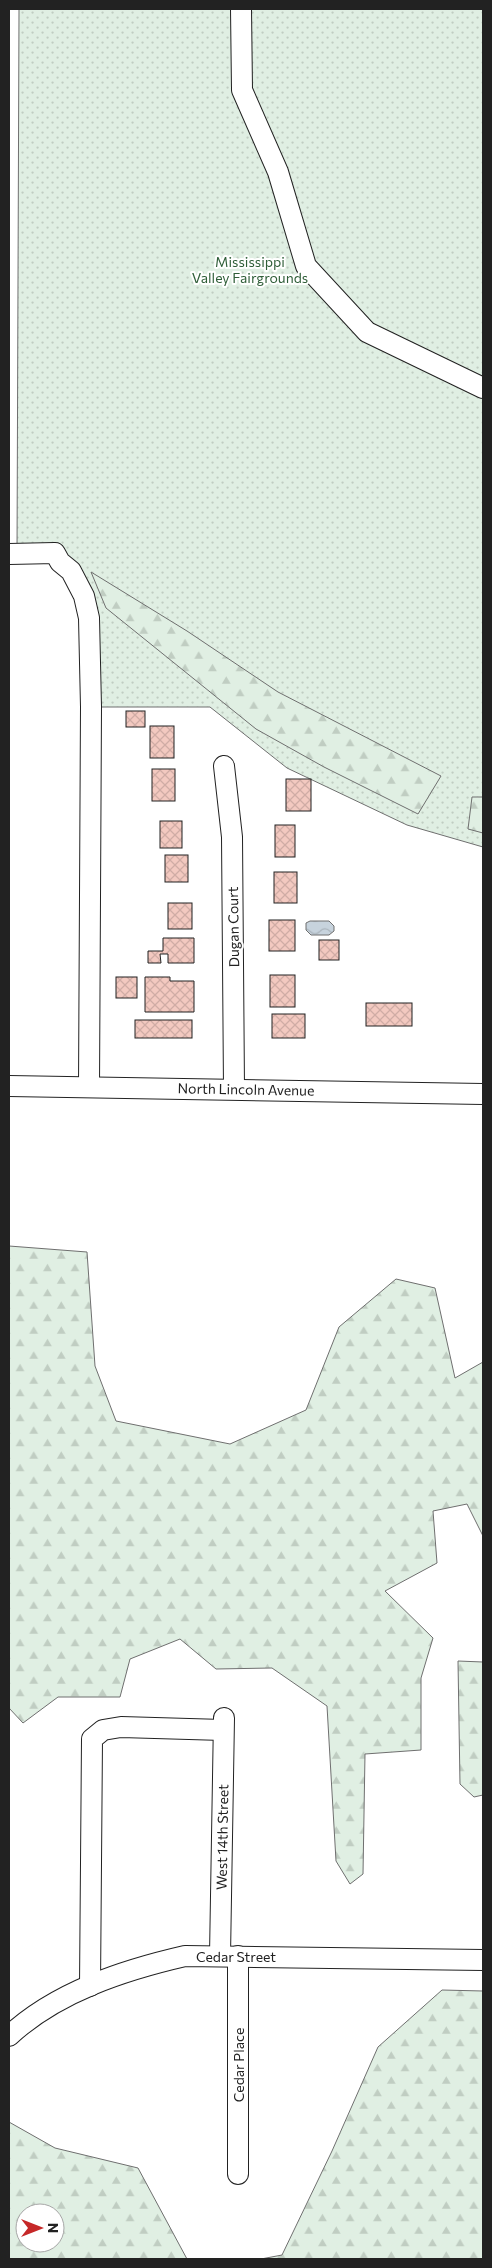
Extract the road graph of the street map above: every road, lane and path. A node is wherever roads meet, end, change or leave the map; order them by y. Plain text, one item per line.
1 (241, 9) edge
2 (483, 388) edge
3 (9, 554) edge
4 (224, 766) dead end
5 (9, 1086) edge
6 (89, 1087) junction
7 (234, 1088) junction
8 (483, 1094) edge
9 (229, 1956) junction
10 (483, 1960) edge
11 (90, 1986) junction
12 (9, 2036) edge
13 (238, 2174) dead end

1 - 2 street
3 - 6 street
4 - 7 street, Dugan Court
5 - 6 street, North Lincoln Avenue
6 - 7 street, North Lincoln Avenue
7 - 8 street, North Lincoln Avenue
9 - 10 street, Cedar Street
9 - 11 street, Cedar Street
9 - 11 street, West 14th Street
9 - 13 street, Cedar Place
11 - 12 street, Cedar Street

